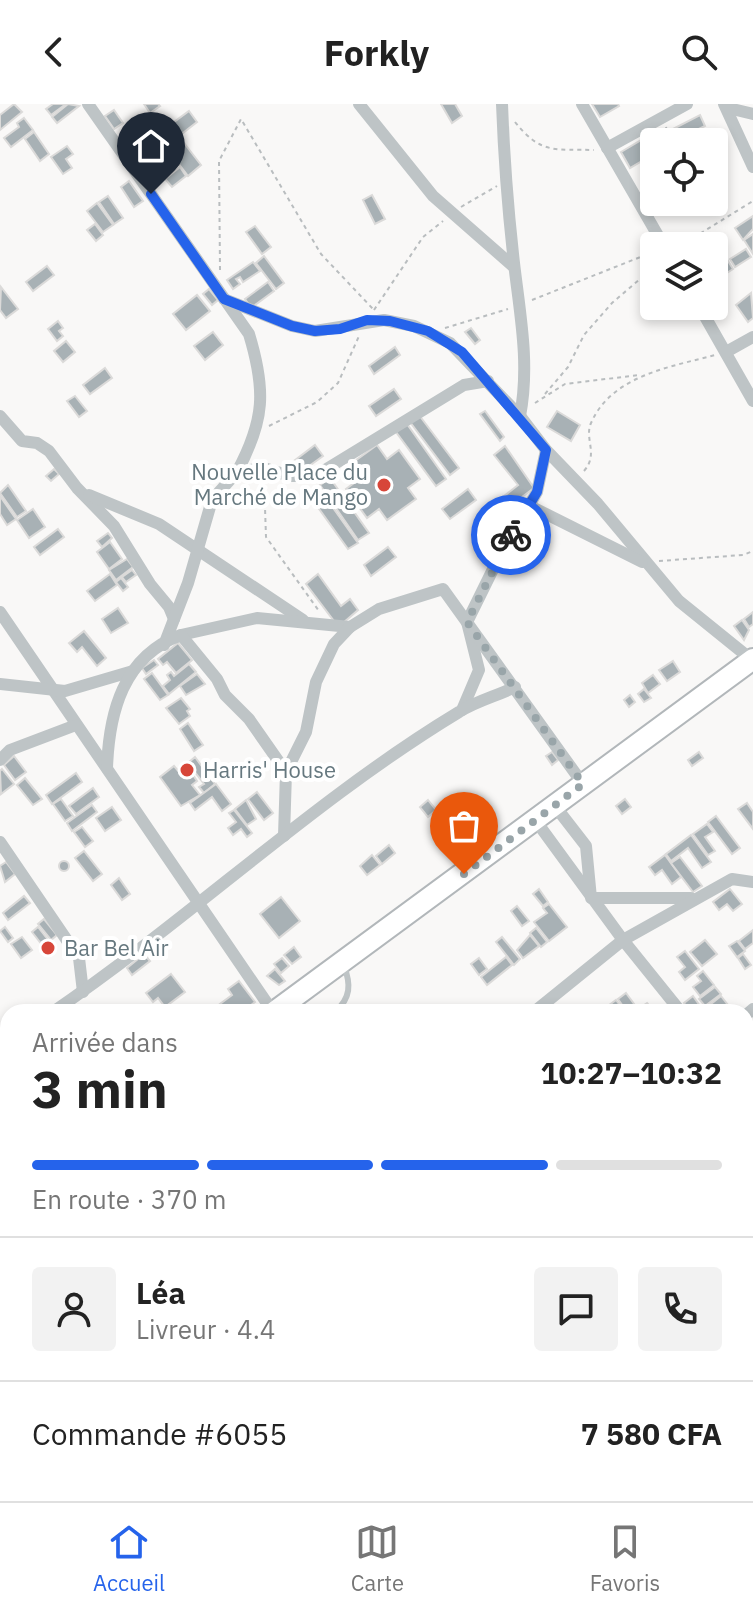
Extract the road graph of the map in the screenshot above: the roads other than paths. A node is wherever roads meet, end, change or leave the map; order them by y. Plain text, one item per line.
1 (88, 104) edge
2 (359, 104) edge
3 (582, 104) edge
4 (687, 104) edge
5 (502, 105) edge
6 (726, 106) edge
7 (753, 114) edge
8 (609, 151) junction
9 (753, 167) edge
10 (656, 232) edge
11 (514, 267) junction
12 (224, 299) junction
13 (707, 320) edge
14 (753, 337) edge
15 (726, 352) junction
16 (488, 381) junction
17 (753, 401) edge
18 (0, 416) edge
19 (520, 416) junction
20 (546, 450) junction
21 (237, 472) junction
22 (77, 488) junction
23 (530, 506) junction
24 (198, 551) junction
25 (645, 563) junction
26 (0, 612) edge
27 (174, 619) junction
28 (303, 620) junction
29 (467, 622) junction
30 (350, 627) junction
31 (181, 635) junction
32 (164, 645) junction
33 (752, 660) edge
34 (133, 671) junction
35 (0, 684) edge
36 (515, 687) junction
37 (51, 688) junction
38 (462, 710) junction
39 (76, 725) junction
40 (0, 760) edge
41 (107, 768) junction
42 (286, 772) junction
43 (583, 784) junction
44 (555, 806) junction
45 (536, 821) junction
46 (284, 836) junction
47 (0, 842) edge
48 (753, 882) edge
49 (591, 898) junction
50 (694, 898) junction
51 (198, 902) junction
52 (623, 940) junction
53 (342, 962) junction
54 (83, 992) junction
55 (65, 1004) edge
56 (268, 1004) edge
57 (284, 1004) edge
58 (341, 1004) edge
59 (543, 1004) edge
60 (675, 1004) edge

1 - 12 street
2 - 11 street
3 - 8 street
4 - 8 street
5 - 11 street
6 - 7 street
6 - 9 street
8 - 10 street
11 - 19 street
12 - 16 street
12 - 21 street
13 - 15 street
14 - 15 street
15 - 17 street
16 - 19 street
16 - 21 street
18 - 22 street
19 - 20 street
20 - 23 street
20 - 25 street
21 - 24 street
22 - 24 street
22 - 27 street
23 - 25 street
23 - 29 street
24 - 27 street
24 - 28 street
25 - 33 street
26 - 37 street
27 - 32 street
28 - 30 street
28 - 31 street
29 - 30 street
29 - 36 street
29 - 38 street
30 - 42 street
31 - 32 street
31 - 42 street
32 - 34 street
33 - 43 highway
34 - 37 street
34 - 41 street
35 - 37 street
36 - 38 street
36 - 43 street
37 - 39 street
38 - 46 street
39 - 40 street
39 - 41 street
41 - 51 street
42 - 46 street
43 - 44 highway
44 - 45 highway
44 - 49 street
45 - 49 street
45 - 53 highway
46 - 51 street
47 - 54 street
48 - 50 street
49 - 50 street
49 - 52 street
50 - 52 street
51 - 54 street
51 - 56 street
52 - 59 street
52 - 60 street
53 - 57 highway
53 - 58 lane
54 - 55 street

